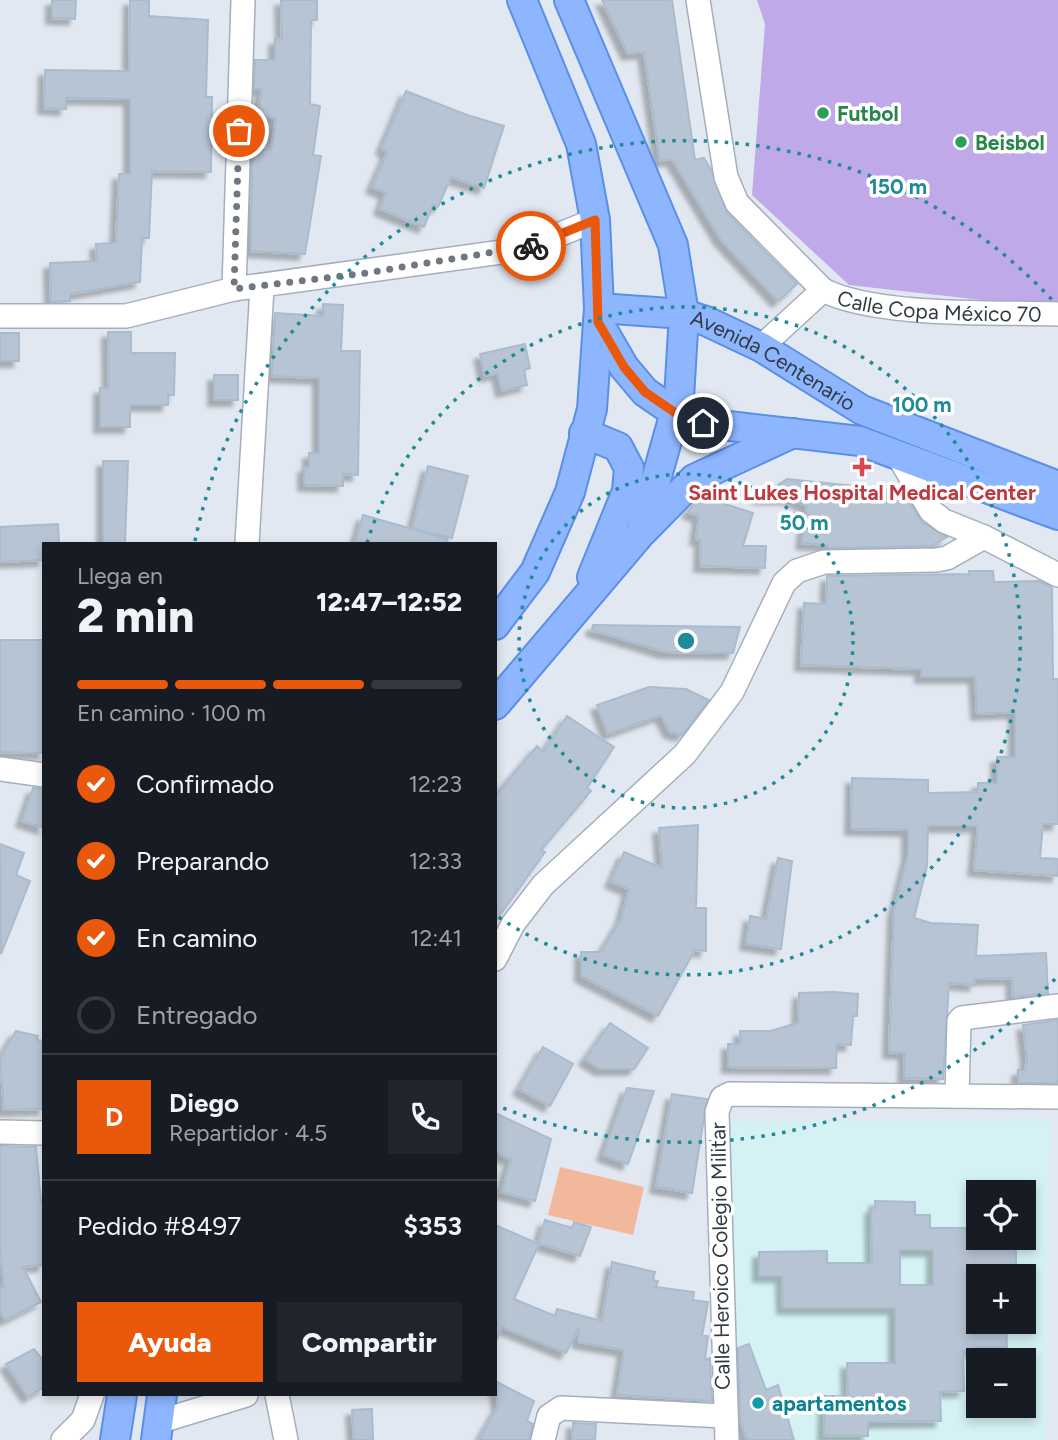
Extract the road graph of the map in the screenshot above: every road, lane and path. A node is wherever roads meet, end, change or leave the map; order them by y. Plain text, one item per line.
1 (243, 0) edge
2 (522, 0) edge
3 (569, 0) edge
4 (698, 0) edge
5 (595, 220) junction
6 (262, 287) junction
7 (234, 289) junction
8 (823, 290) junction
9 (684, 314) junction
10 (1058, 314) edge
11 (599, 315) junction
12 (0, 316) edge
13 (761, 347) junction
14 (677, 414) junction
15 (584, 433) junction
16 (793, 433) junction
17 (897, 454) junction
18 (1058, 486) edge
19 (1058, 515) edge
20 (641, 533) junction
21 (984, 537) junction
22 (247, 542) edge
23 (1058, 575) edge
24 (578, 608) junction
25 (497, 622) edge
26 (497, 703) edge
27 (0, 769) edge
28 (42, 775) edge
29 (497, 956) edge
30 (1058, 1006) edge
31 (957, 1096) junction
32 (1058, 1097) edge
33 (0, 1132) edge
34 (42, 1133) edge
35 (92, 1396) edge
36 (122, 1396) edge
37 (242, 1396) edge
38 (277, 1396) edge
39 (724, 1416) junction
40 (159, 1419) edge
41 (63, 1440) edge
42 (115, 1440) edge
43 (286, 1440) edge
44 (542, 1440) edge
45 (727, 1440) edge

1 - 7 street
2 - 5 main road
3 - 9 main road
4 - 8 street
5 - 6 street
5 - 11 main road
6 - 7 street
6 - 22 street
7 - 12 street
8 - 10 street, Calle Copa México 70
8 - 13 street, Calle Copa México 70
9 - 11 main road, Avenida Centenario
9 - 13 main road, Avenida Centenario
9 - 14 main road
11 - 14 main road, Avenida Centenario
11 - 15 main road
13 - 18 main road, Avenida Centenario
14 - 16 main road, Avenida Centenario
14 - 20 main road
15 - 24 main road
15 - 25 main road
16 - 17 main road, Avenida Centenario
16 - 20 main road
17 - 19 main road, Avenida Centenario
17 - 21 street
20 - 24 main road
21 - 23 street
21 - 29 street
24 - 26 main road
27 - 28 street
30 - 31 street
31 - 32 street, Calle Heroico Colegio Militar
31 - 39 street, Calle Heroico Colegio Militar
33 - 34 street
35 - 41 street
36 - 42 main road
37 - 40 street
38 - 43 street
39 - 44 street
39 - 45 street, Calle Heroico Colegio Militar

